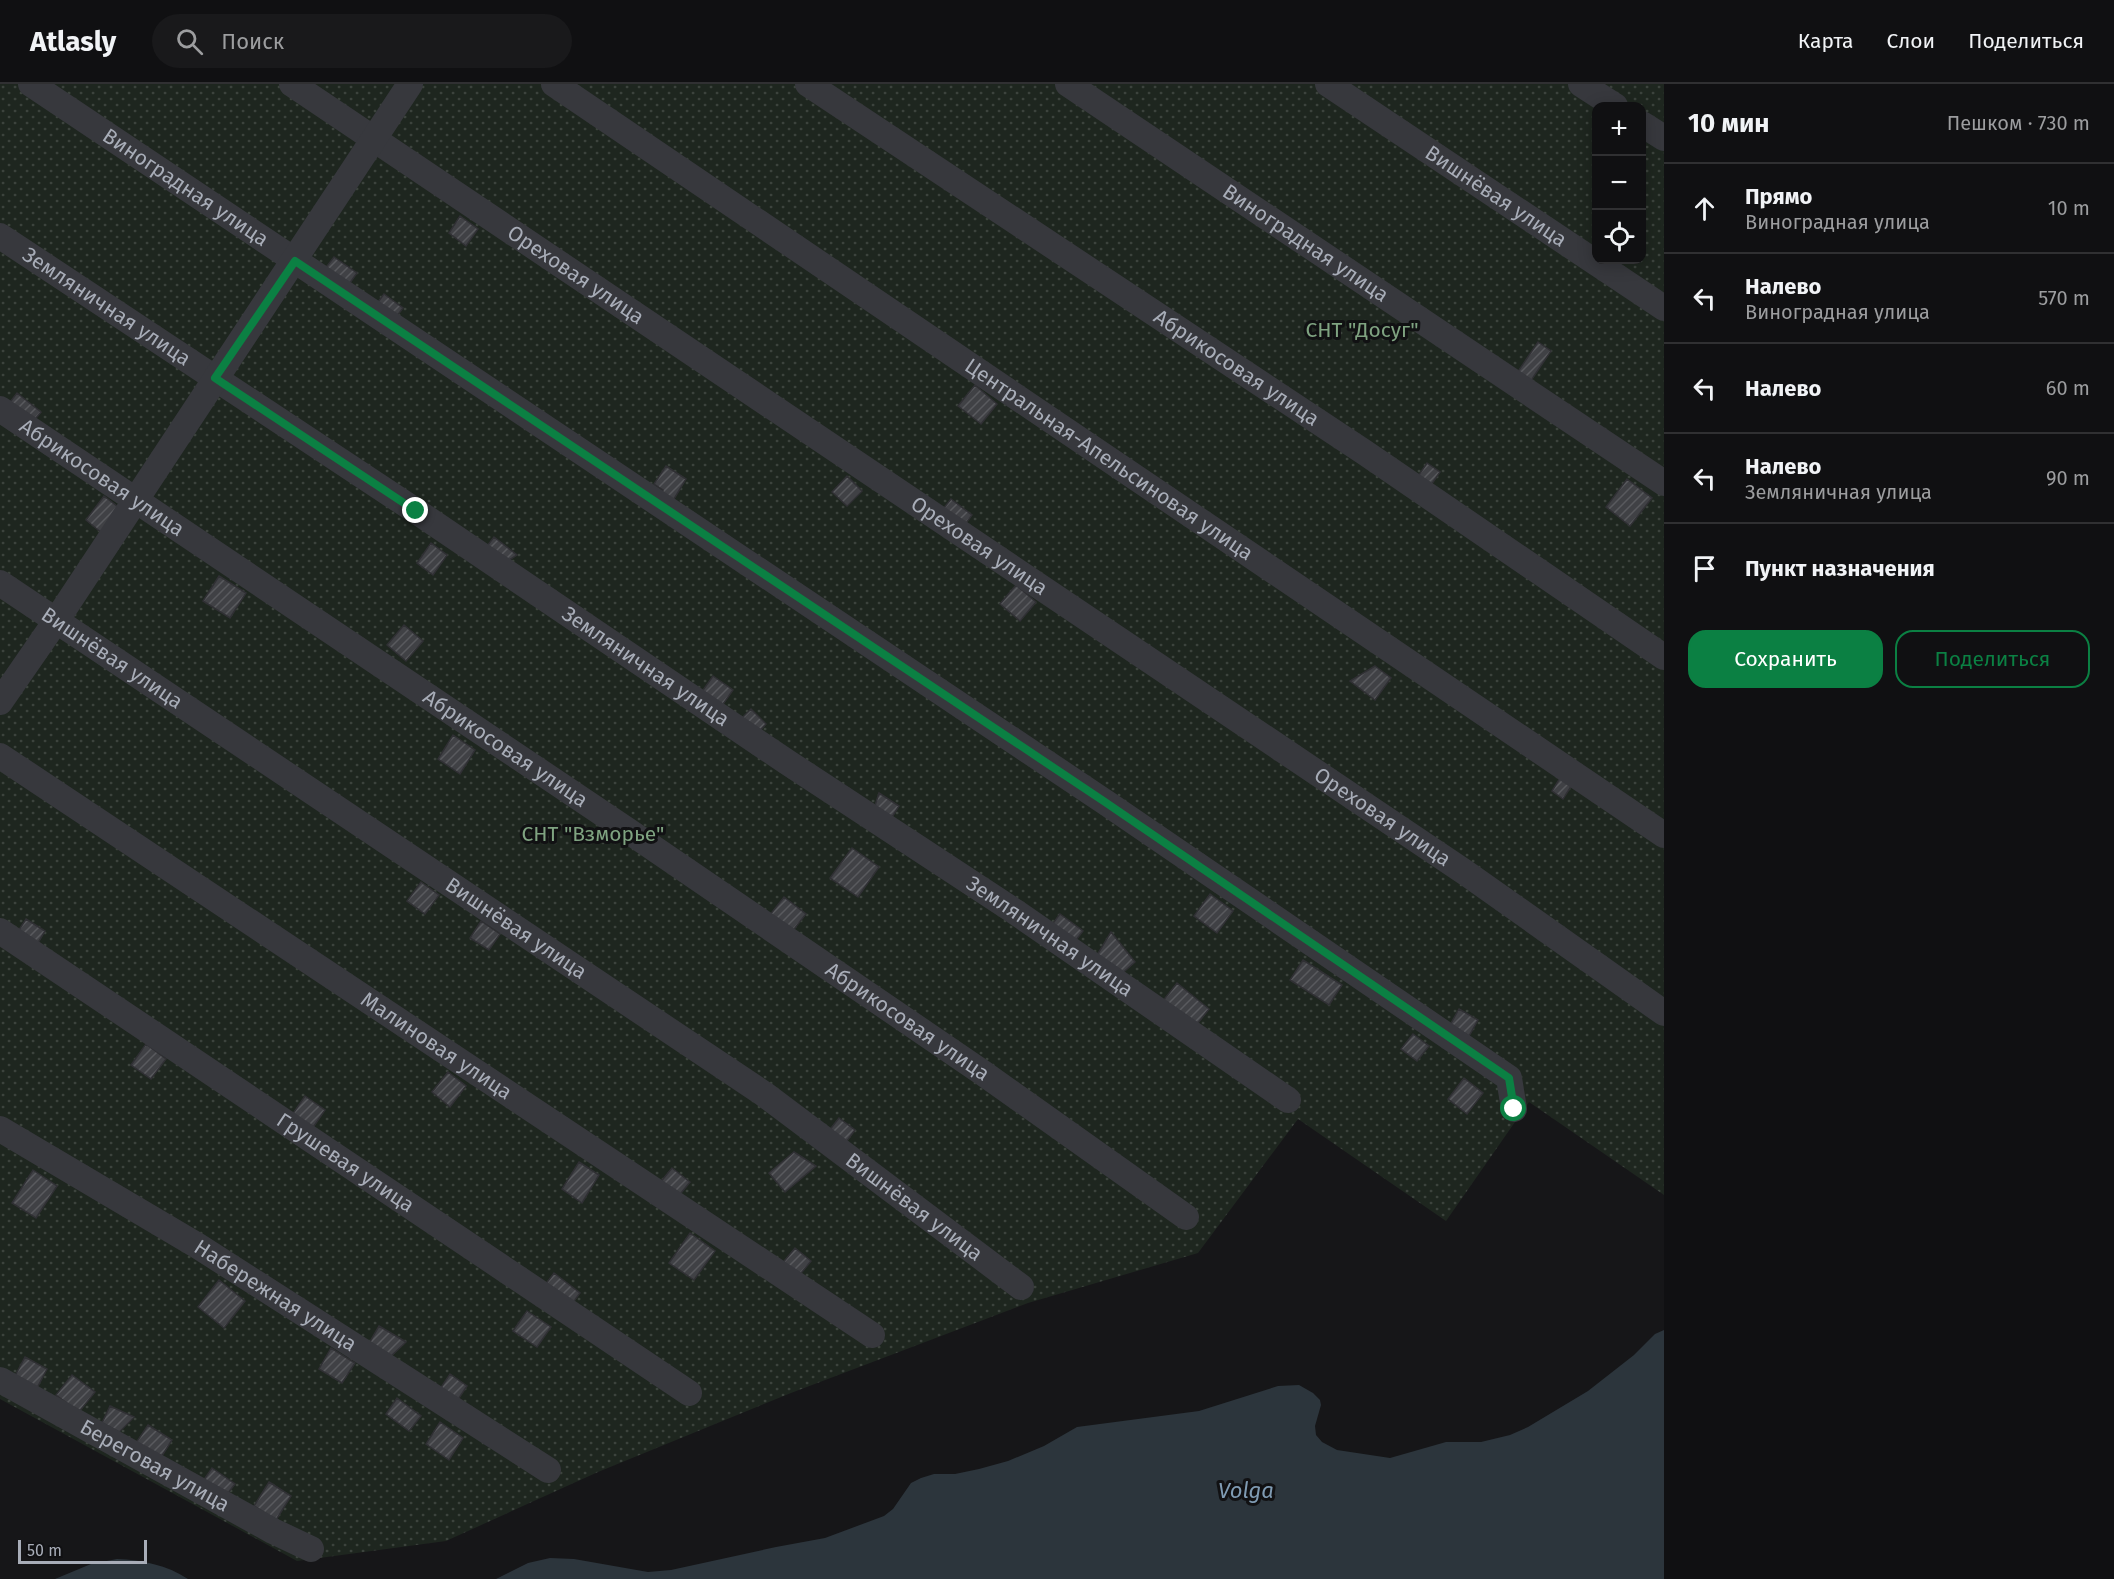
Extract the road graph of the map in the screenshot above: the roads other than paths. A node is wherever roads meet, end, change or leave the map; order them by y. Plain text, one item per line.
1 (31, 84) edge
2 (292, 84) edge
3 (411, 84) edge
4 (554, 84) edge
5 (808, 84) edge
6 (1068, 84) edge
7 (1328, 84) edge
8 (1581, 84) edge
9 (1609, 102) edge
10 (1646, 127) edge
11 (1664, 138) edge
12 (374, 139) junction
13 (0, 236) edge
14 (295, 261) junction
15 (1664, 308) edge
16 (215, 378) junction
17 (0, 409) edge
18 (1664, 483) edge
19 (136, 500) junction
20 (0, 583) edge
21 (56, 621) junction
22 (1664, 657) edge
23 (0, 702) edge
24 (0, 756) edge
25 (1664, 835) edge
26 (0, 931) edge
27 (1664, 1013) edge
28 (1288, 1100) dead end
29 (1514, 1109) dead end
30 (0, 1129) edge
31 (1186, 1217) dead end
32 (1021, 1287) dead end
33 (872, 1335) dead end
34 (0, 1380) edge
35 (689, 1393) dead end
36 (548, 1470) dead end
37 (312, 1549) dead end

1 - 14 lane, Виноградная улица
2 - 12 lane, Ореховая улица
3 - 12 lane
4 - 25 lane, Центральная-Апельсиновая улица
5 - 22 lane, Абрикосовая улица
6 - 18 lane, Виноградная улица
7 - 15 lane, Вишнёвая улица
8 - 9 lane
10 - 11 lane
12 - 14 lane
12 - 27 lane, Ореховая улица
13 - 16 lane, Земляничная улица
14 - 16 lane
14 - 29 lane, Виноградная улица
16 - 19 lane
16 - 28 lane, Земляничная улица
17 - 19 lane, Абрикосовая улица
19 - 21 lane
19 - 31 lane, Абрикосовая улица
20 - 21 lane, Вишнёвая улица
21 - 23 lane
21 - 32 lane, Вишнёвая улица
24 - 33 lane, Малиновая улица
26 - 35 lane, Грушевая улица
30 - 36 lane, Набережная улица
34 - 37 lane, Береговая улица

